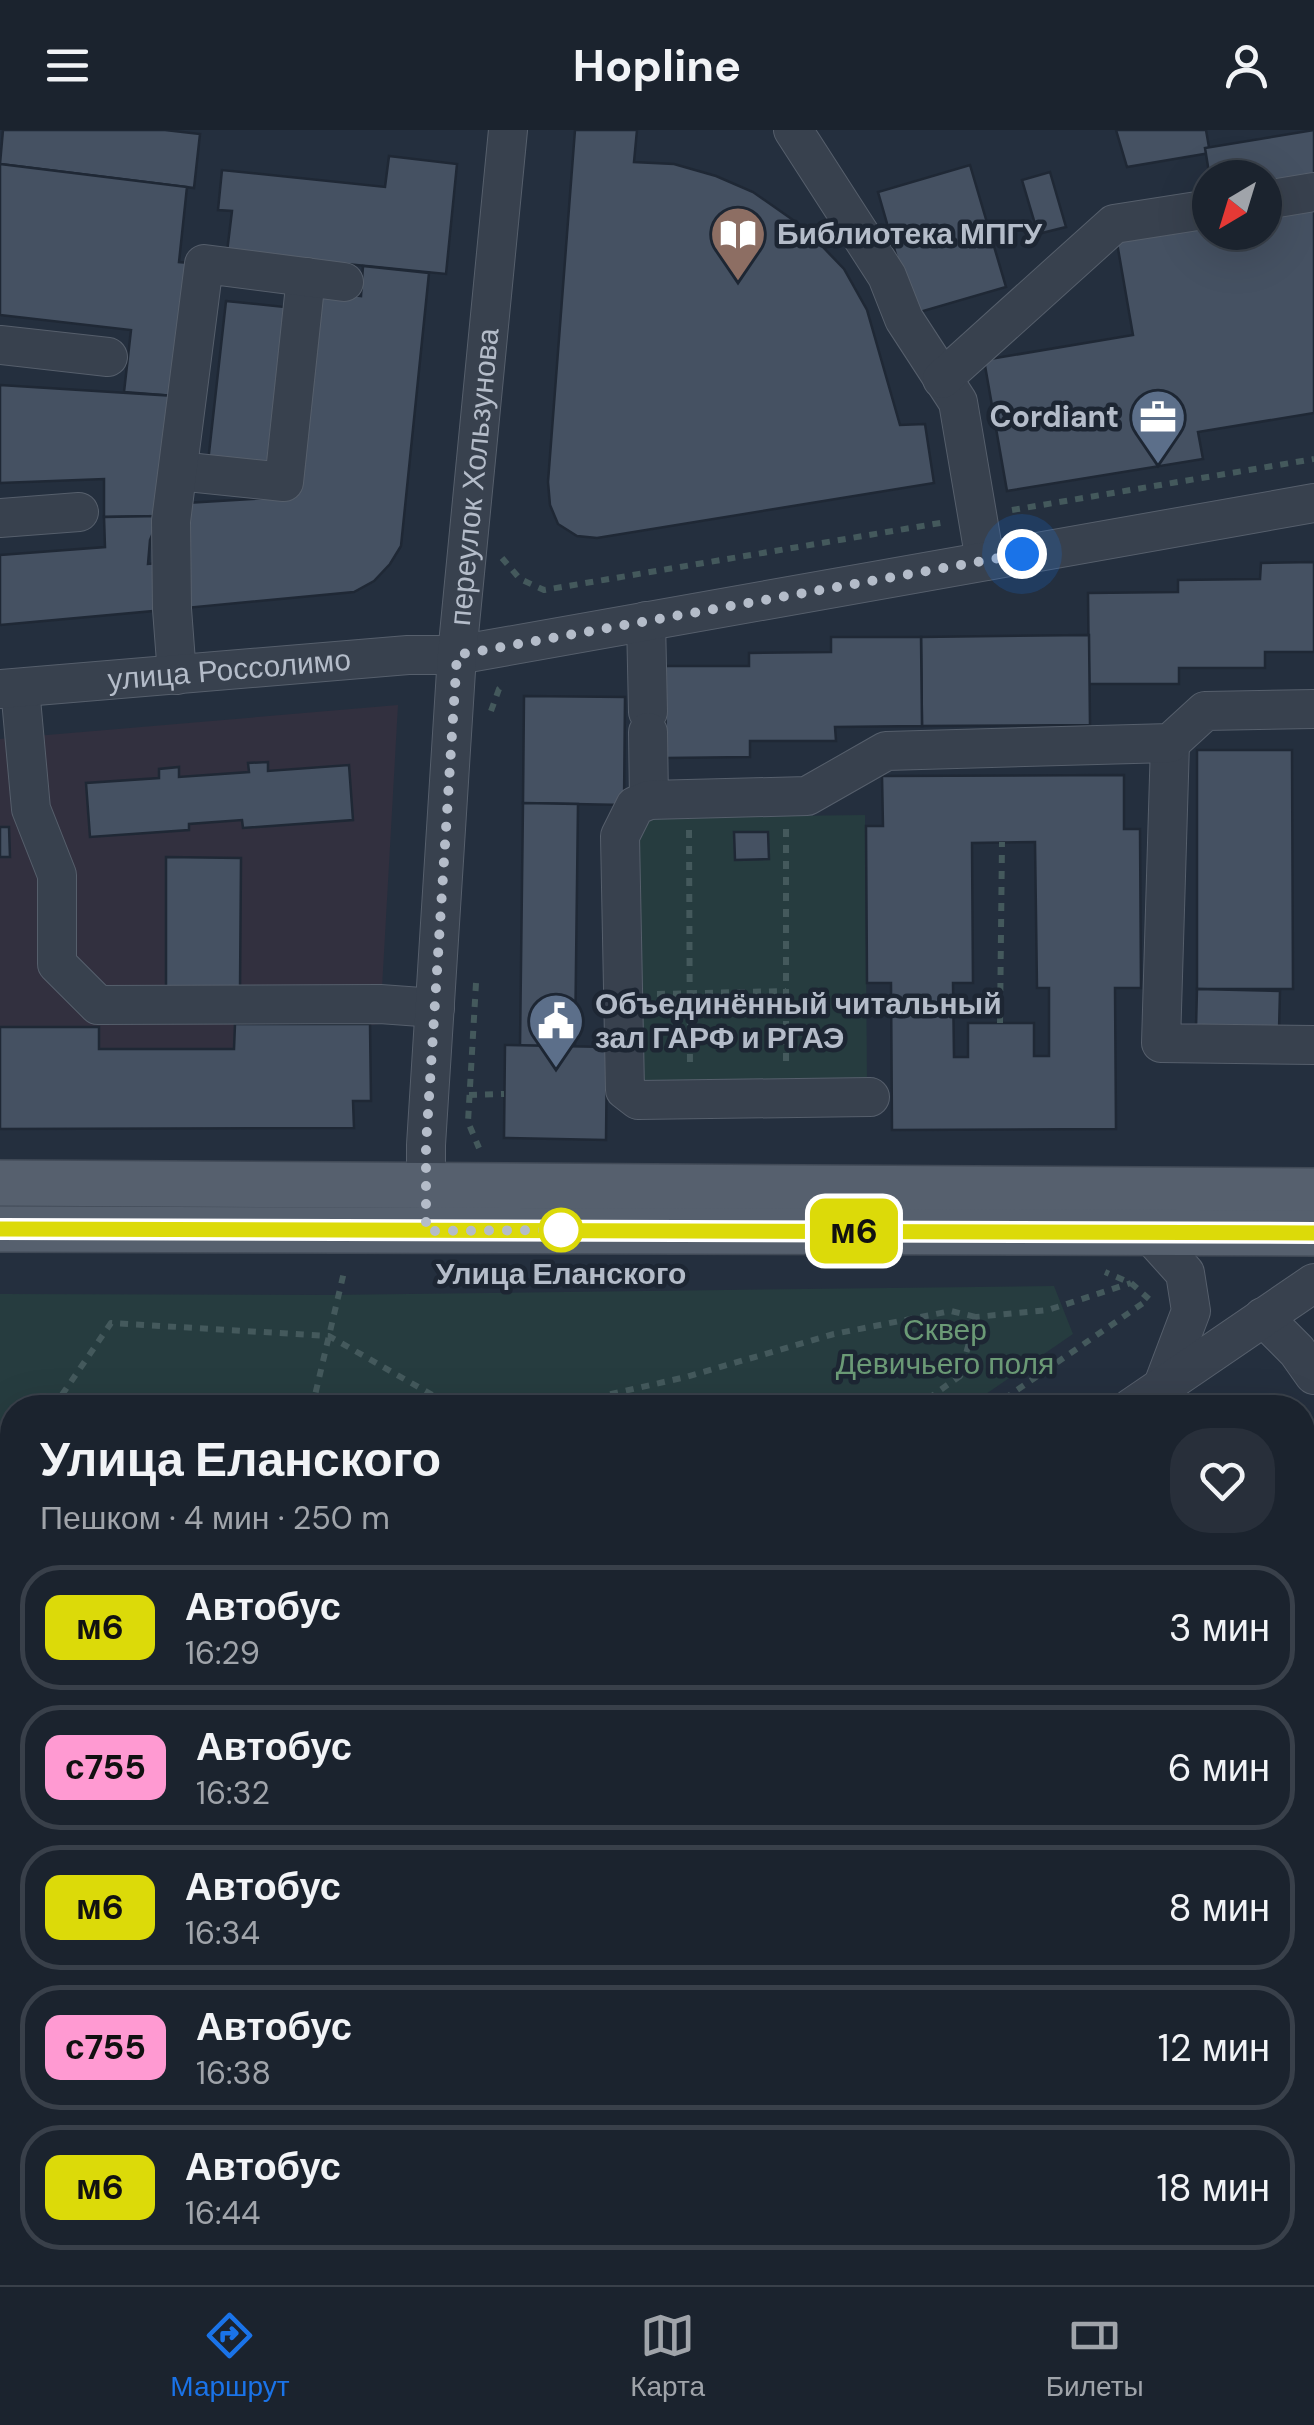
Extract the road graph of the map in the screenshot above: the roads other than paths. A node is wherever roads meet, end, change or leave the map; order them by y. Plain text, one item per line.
1 (508, 130) edge
2 (793, 130) edge
3 (1314, 192) edge
4 (1282, 197) edge
5 (1192, 212) edge
6 (306, 278) junction
7 (344, 282) dead end
8 (0, 345) edge
9 (108, 357) dead end
10 (942, 379) junction
11 (178, 470) junction
12 (1314, 503) edge
13 (79, 512) dead end
14 (0, 518) edge
15 (986, 561) junction
16 (646, 621) junction
17 (457, 655) junction
18 (178, 675) junction
19 (10, 688) edge
20 (1314, 709) edge
21 (1170, 742) junction
22 (649, 800) junction
23 (435, 1008) junction
24 (1314, 1045) edge
25 (870, 1096) dead end
26 (0, 1183) edge
27 (426, 1184) junction
28 (1314, 1191) edge
29 (0, 1229) edge
30 (426, 1231) junction
31 (1148, 1232) junction
32 (1314, 1233) edge
33 (1314, 1283) edge
34 (1264, 1317) junction
35 (1314, 1375) edge
36 (1163, 1385) junction
37 (1149, 1395) edge

1 - 17 street, переулок Хользунова
2 - 10 street
3 - 4 street
5 - 10 street
6 - 7 street
6 - 11 street
6 - 11 street
8 - 9 street
10 - 15 street
11 - 18 street
12 - 15 street, улица Россолимо
13 - 14 street
15 - 16 street, улица Россолимо
16 - 17 street, улица Россолимо
16 - 22 street
17 - 18 street, улица Россолимо
17 - 23 street, переулок Хользунова
18 - 19 street, улица Россолимо
19 - 23 street
20 - 21 street
21 - 22 street
21 - 24 street
22 - 25 street
23 - 27 street, переулок Хользунова
26 - 27 main road
27 - 28 main road
27 - 30 street, переулок Хользунова
29 - 30 main road
30 - 31 main road
31 - 32 main road
31 - 36 street
33 - 34 street
34 - 35 street
34 - 36 street
36 - 37 street

